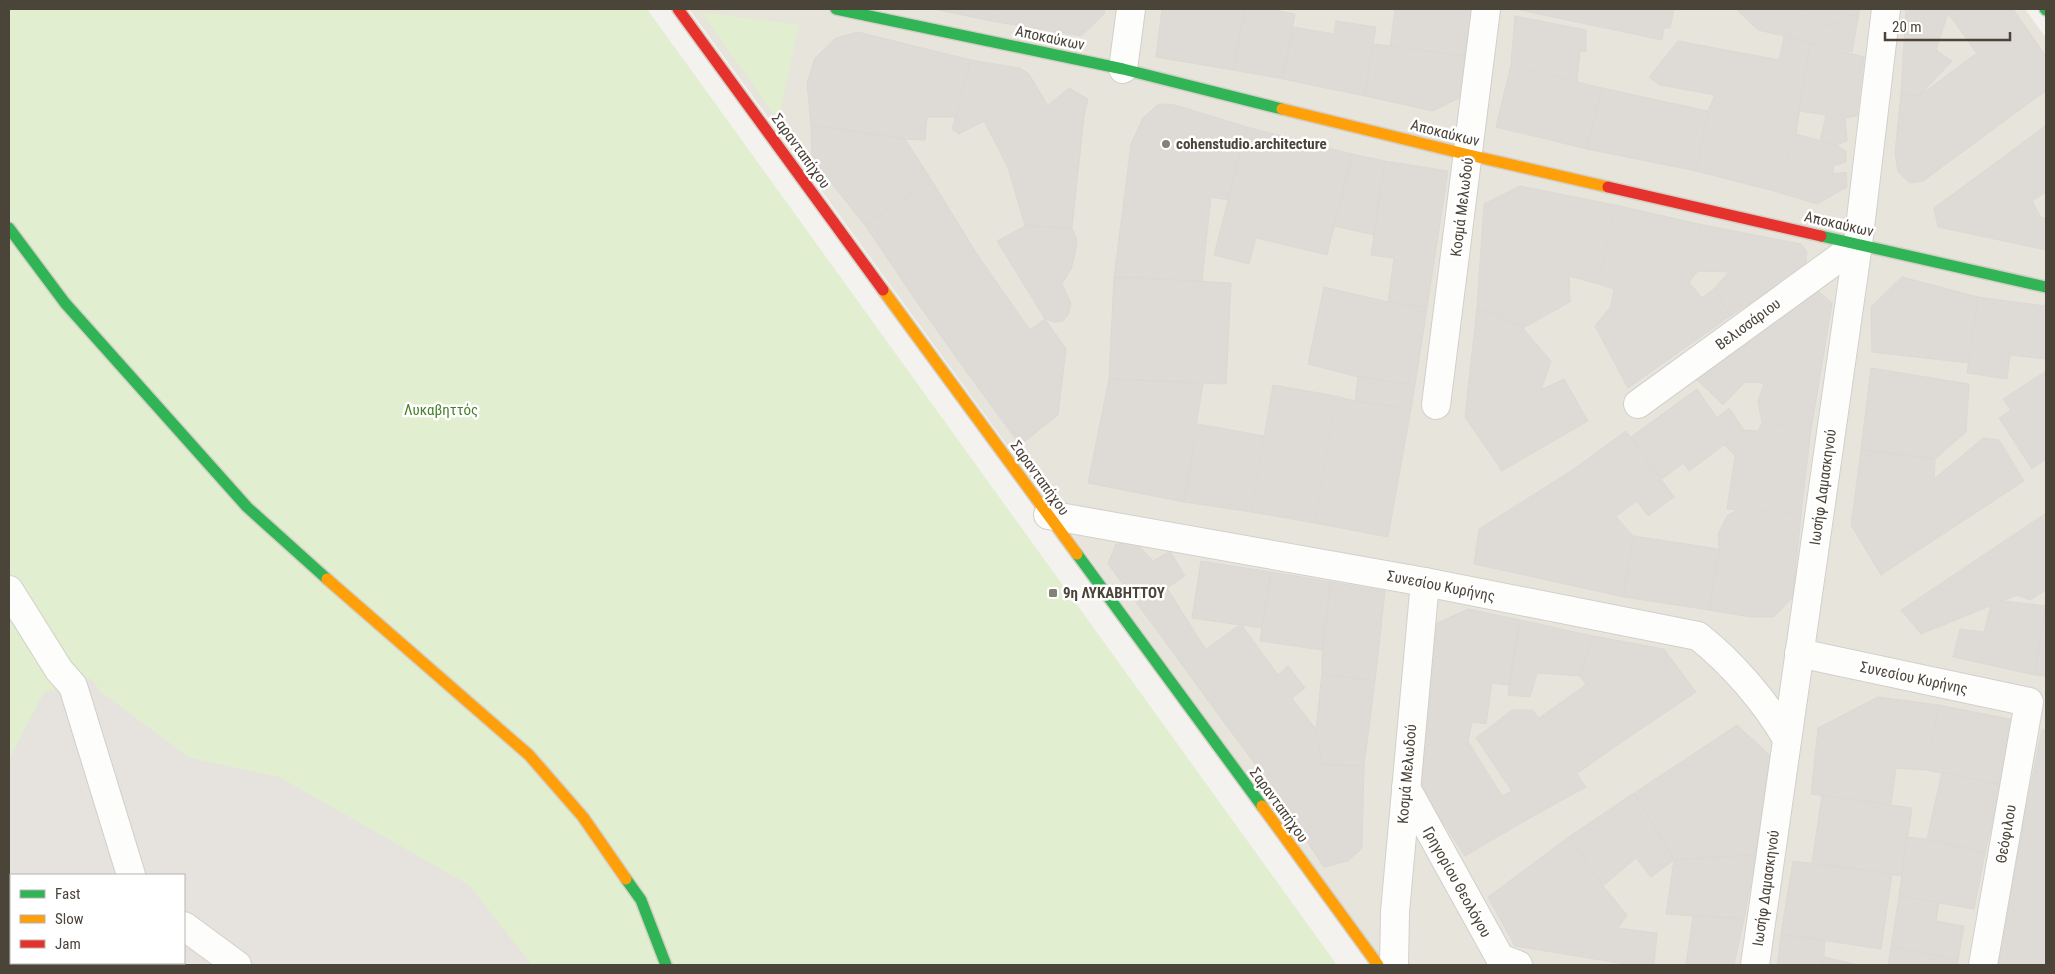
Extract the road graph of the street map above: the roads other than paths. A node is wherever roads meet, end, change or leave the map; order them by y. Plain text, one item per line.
1 (678, 9) edge
2 (836, 9) edge
3 (1131, 9) edge
4 (1486, 9) edge
5 (1886, 9) edge
6 (1123, 69) junction
7 (1469, 154) junction
8 (9, 228) edge
9 (1858, 244) junction
10 (2046, 287) edge
11 (1638, 404) dead end
12 (1436, 405) dead end
13 (1048, 515) junction
14 (1425, 582) junction
15 (9, 590) edge
16 (1799, 653) junction
17 (2029, 702) joint
18 (1787, 739) junction
19 (1406, 788) junction
20 (131, 874) edge
21 (185, 927) edge
22 (237, 965) edge
23 (666, 965) edge
24 (1378, 965) edge
25 (1394, 965) edge
26 (1518, 965) edge
27 (1755, 965) edge
28 (1983, 965) edge

1 - 13 street, Σαρανταπήχου
2 - 6 street, Αποκαύκων
3 - 6 street
4 - 7 street, Κοσμά Μελωδού
5 - 9 street, Ιωσήφ Δαμασκηνού
6 - 7 street, Αποκαύκων
7 - 9 street, Αποκαύκων
7 - 12 street, Κοσμά Μελωδού
8 - 23 street
9 - 10 street, Αποκαύκων
9 - 11 street, Βελισσάριου
9 - 16 street, Ιωσήφ Δαμασκηνού
13 - 14 street, Συνεσίου Κυρήνης
13 - 24 street, Σαρανταπήχου
14 - 18 street, Συνεσίου Κυρήνης
14 - 19 street, Κοσμά Μελωδού
15 - 20 street
16 - 17 street, Συνεσίου Κυρήνης
16 - 18 street, Ιωσήφ Δαμασκηνού
17 - 28 street, Θεόφιλου
18 - 27 street, Ιωσήφ Δαμασκηνού
19 - 25 street, Κοσμά Μελωδού
19 - 26 street, Γρηγορίου Θεολόγου
21 - 22 street

